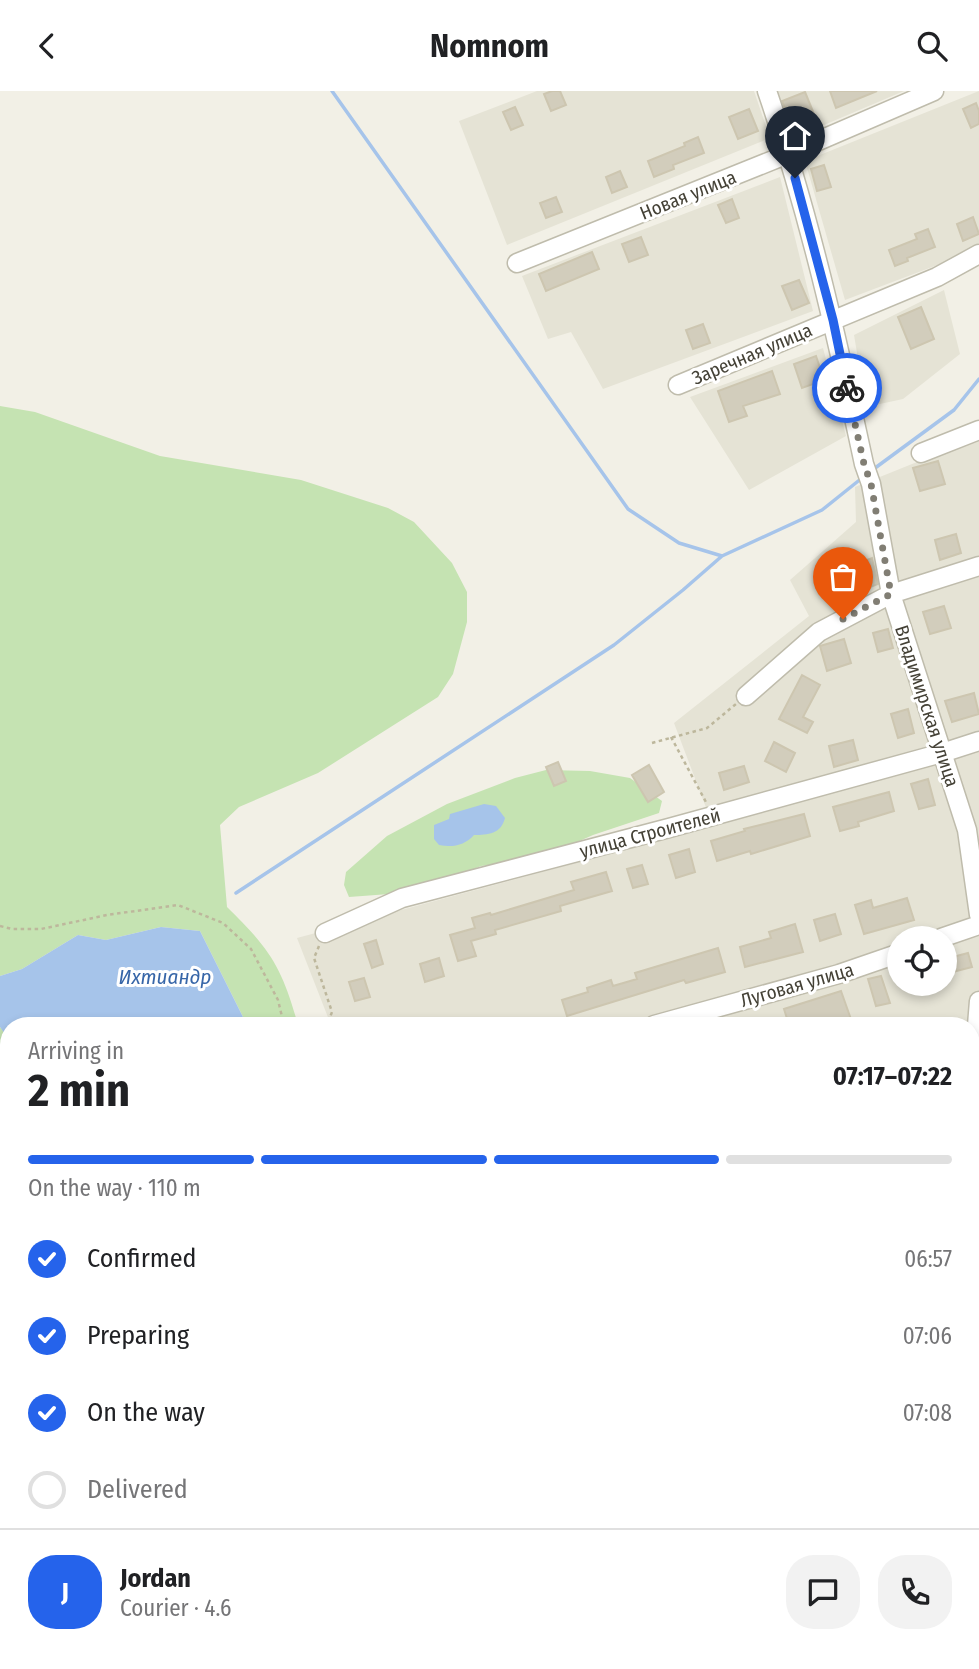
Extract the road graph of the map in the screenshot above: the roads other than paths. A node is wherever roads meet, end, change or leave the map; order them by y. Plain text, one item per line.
1 (767, 91) edge
2 (934, 91) edge
3 (789, 154) junction
4 (979, 254) edge
5 (517, 263) dead end
6 (833, 320) junction
7 (678, 385) dead end
8 (979, 430) edge
9 (921, 453) dead end
10 (979, 566) edge
11 (891, 594) junction
12 (746, 696) road end
13 (979, 741) edge
14 (942, 753) junction
15 (979, 915) edge
16 (979, 925) edge
17 (325, 933) road end
18 (957, 933) edge
19 (887, 957) edge
20 (683, 1017) edge

1 - 3 street, Владимирская улица
2 - 3 street, Новая улица
3 - 5 street, Новая улица
3 - 6 street, Владимирская улица
4 - 6 street, Заречная улица
6 - 7 street, Заречная улица
6 - 11 street, Владимирская улица
8 - 9 street
10 - 11 street
11 - 12 street
11 - 14 street, Владимирская улица
13 - 14 street, улица Строителей
14 - 15 street, Владимирская улица
14 - 17 street, улица Строителей
16 - 18 street
19 - 20 street, Луговая улица

